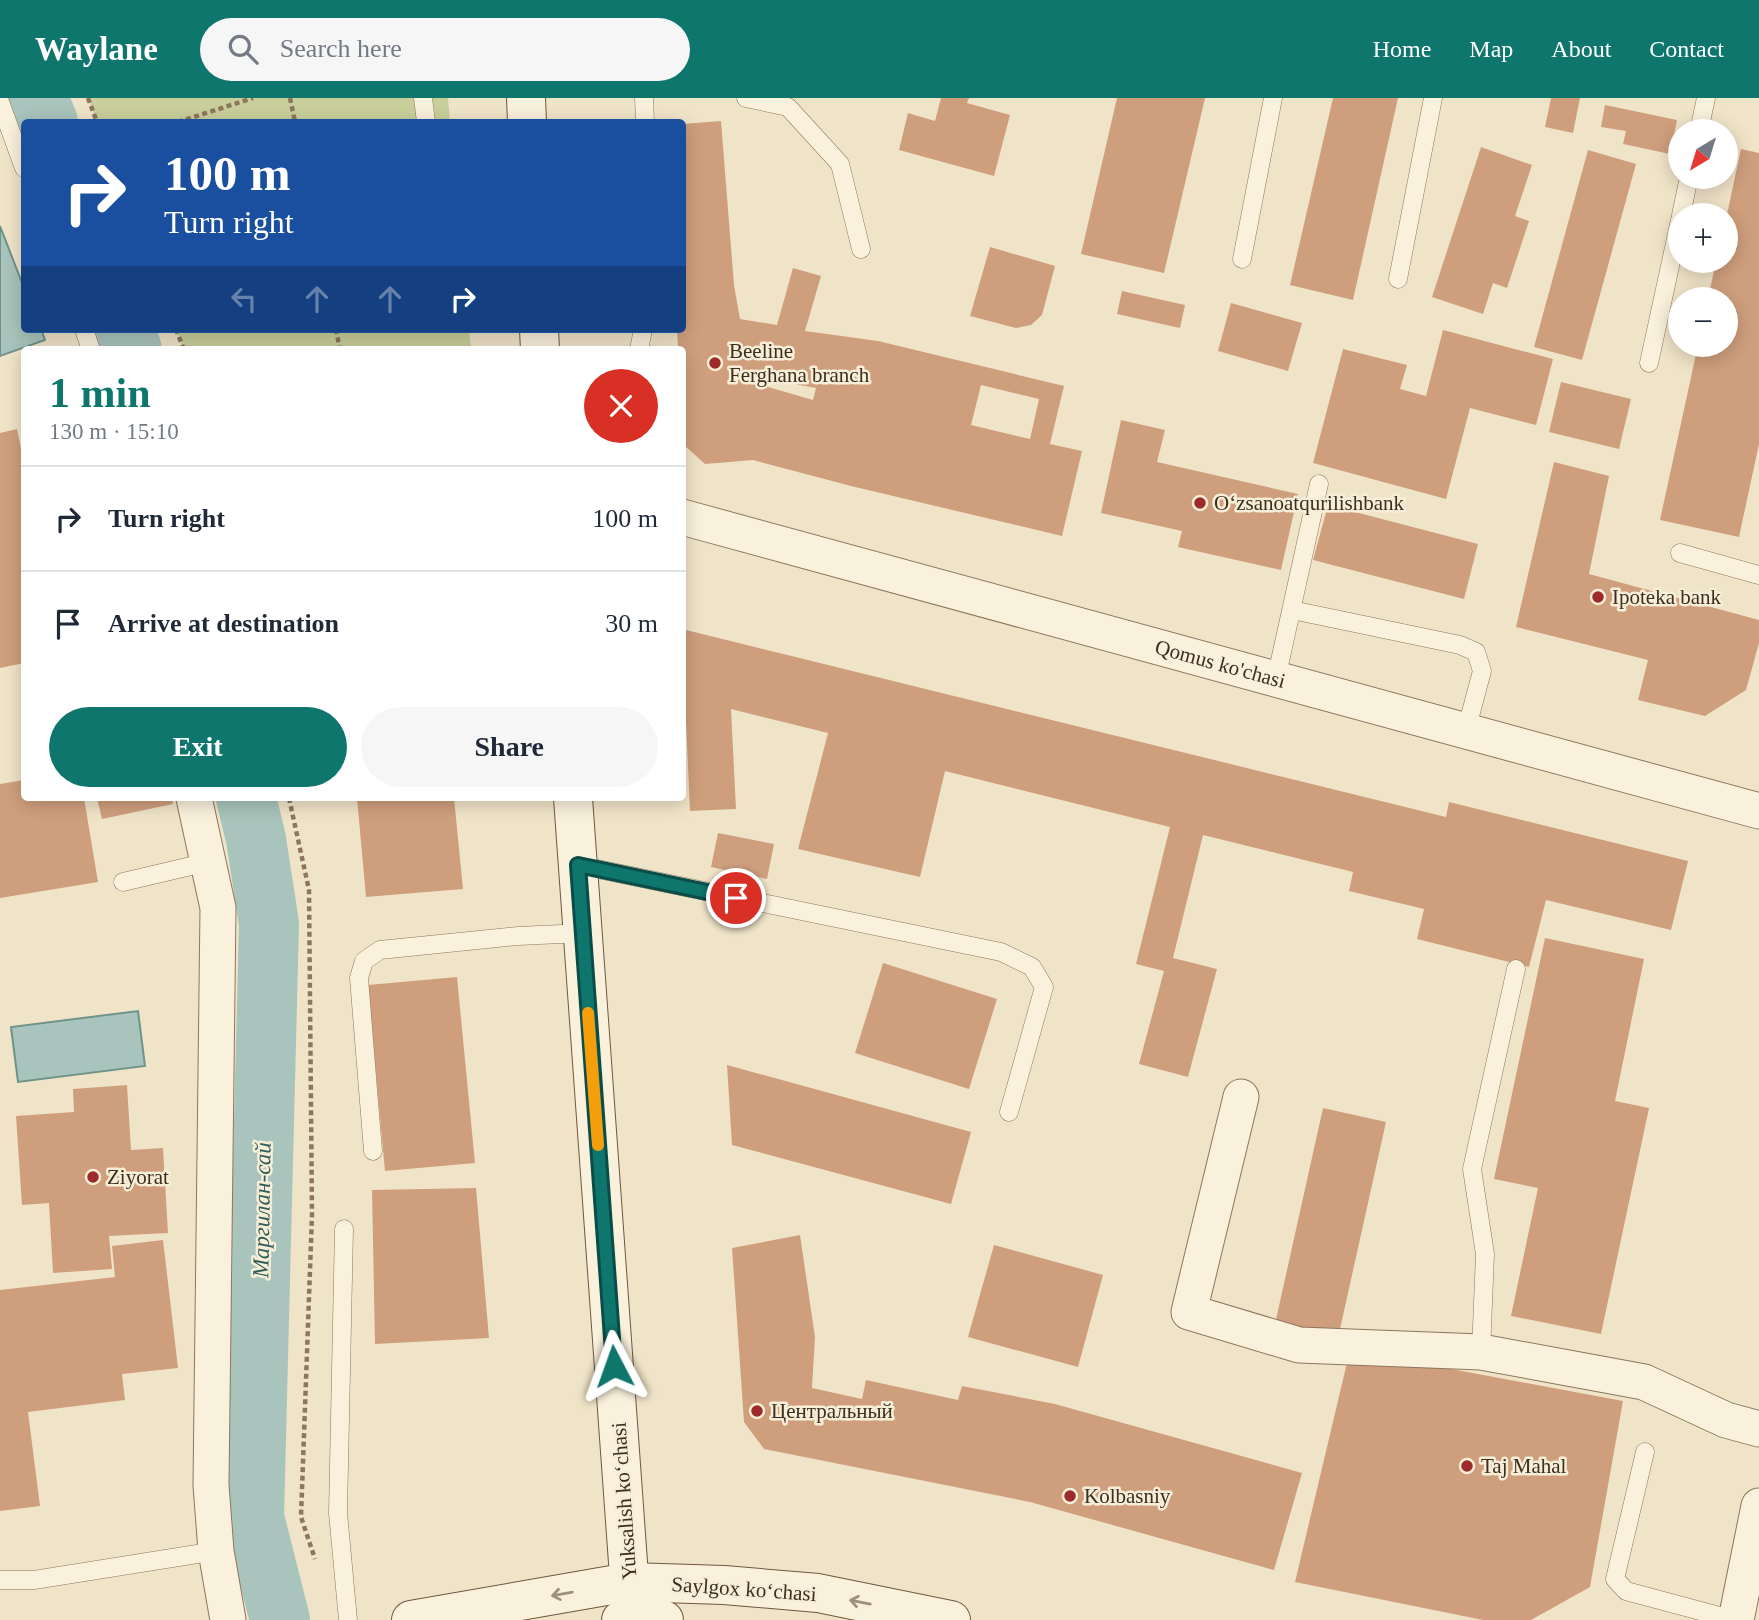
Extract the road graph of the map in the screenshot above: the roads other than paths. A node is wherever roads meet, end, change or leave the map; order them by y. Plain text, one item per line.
1 (423, 98) edge
2 (526, 98) edge
3 (643, 98) edge
4 (747, 98) edge
5 (1273, 98) edge
6 (1433, 98) edge
7 (1706, 98) edge
8 (0, 102) edge
9 (426, 119) edge
10 (527, 119) edge
11 (645, 119) edge
12 (1702, 119) edge
13 (21, 161) edge
14 (861, 249) dead end
15 (1242, 259) dead end
16 (1669, 273) edge
17 (1398, 279) dead end
18 (1649, 363) dead end
19 (1319, 484) dead end
20 (686, 518) edge
21 (1680, 552) dead end
22 (1759, 575) edge
23 (1292, 610) junction
24 (1276, 680) junction
25 (1466, 731) junction
26 (195, 801) edge
27 (573, 801) edge
28 (1759, 811) edge
29 (208, 863) junction
30 (578, 865) junction
31 (123, 883) dead end
32 (583, 933) junction
33 (1516, 969) dead end
34 (1241, 1097) dead end
35 (1009, 1112) dead end
36 (373, 1151) dead end
37 (344, 1229) dead end
38 (1481, 1352) junction
39 (1759, 1429) edge
40 (1645, 1452) dead end
41 (1759, 1506) edge
42 (216, 1551) junction
43 (0, 1580) edge
44 (637, 1610) edge
45 (228, 1620) edge
46 (348, 1620) edge
47 (411, 1620) edge
48 (951, 1620) edge
49 (1735, 1620) edge

1 - 9 lane
2 - 10 main road
3 - 11 lane
4 - 14 lane
5 - 15 lane
6 - 17 lane
7 - 12 lane
8 - 13 lane
16 - 18 lane
19 - 23 lane
20 - 24 street, Qomus ko'chasi
21 - 22 lane
23 - 24 lane
23 - 25 lane
24 - 25 street, Qomus ko'chasi
25 - 28 street, Qomus ko'chasi
26 - 29 street
27 - 30 main road, Yuksalish koʻchasi
29 - 31 lane
29 - 42 street
30 - 32 main road, Yuksalish koʻchasi
30 - 35 lane
32 - 36 lane
32 - 44 main road, Yuksalish koʻchasi
33 - 38 lane
34 - 38 street
37 - 46 lane
38 - 39 street
40 - 49 lane
41 - 49 street
42 - 43 lane
42 - 45 street
44 -> 47 main road, Saylgox koʻchasi
48 -> 44 main road, Saylgox koʻchasi

